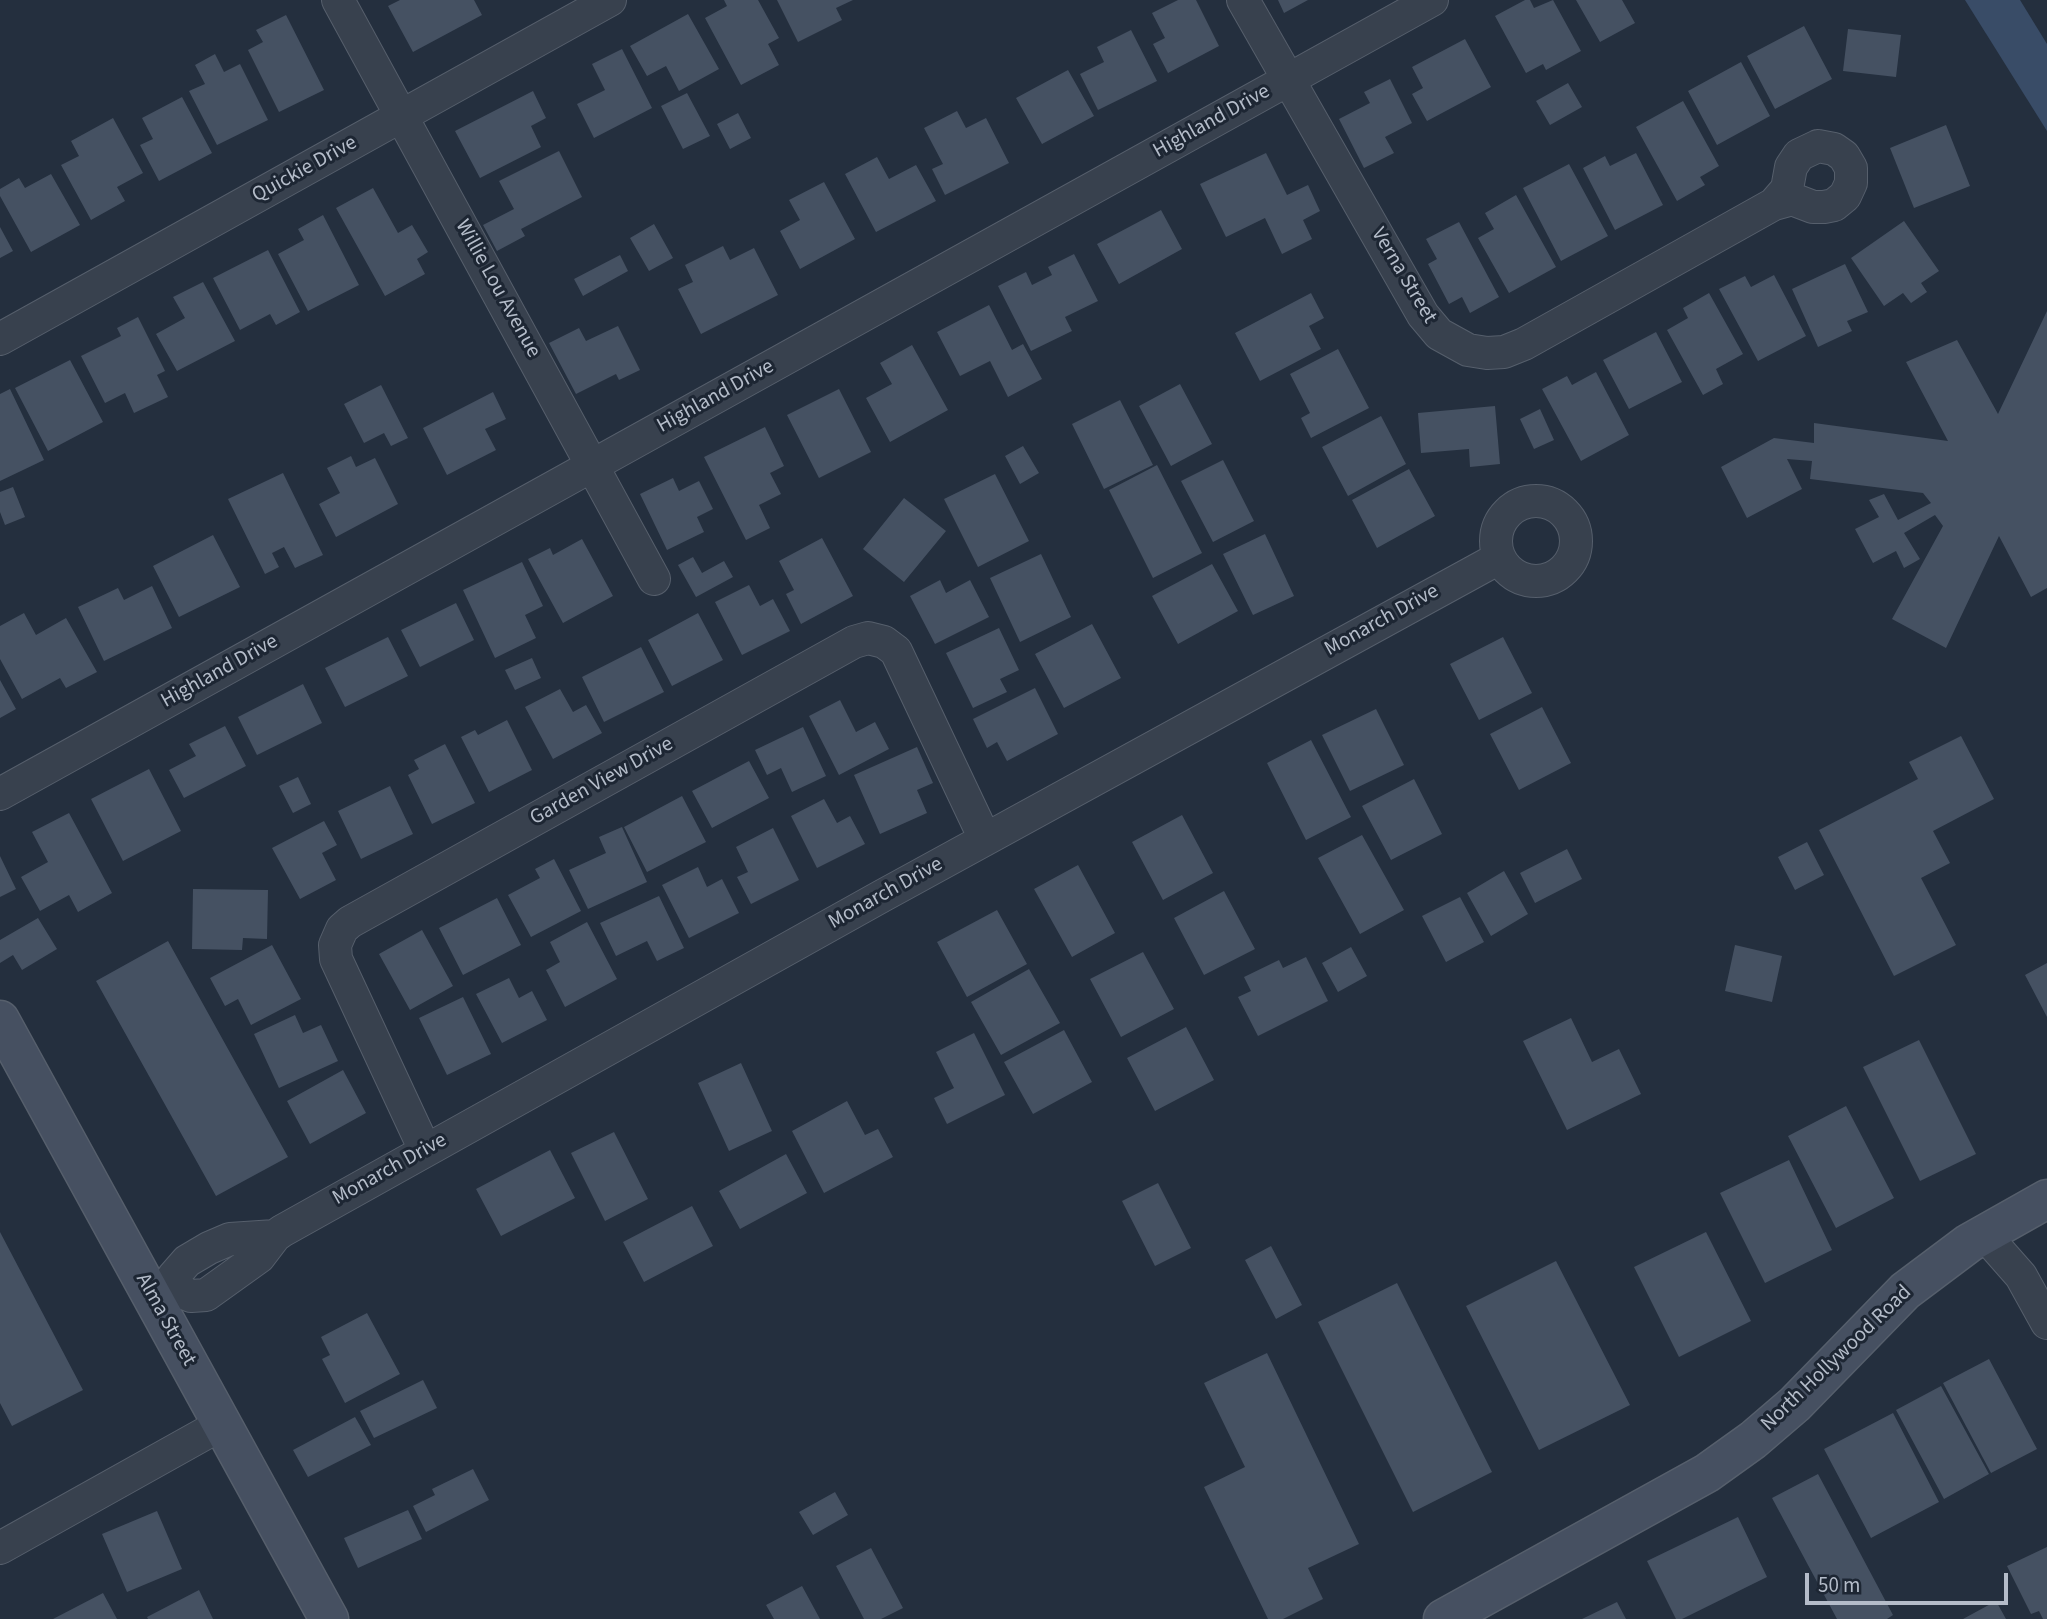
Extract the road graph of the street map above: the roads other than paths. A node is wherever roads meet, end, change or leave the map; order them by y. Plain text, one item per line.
1 (338, 0) edge
2 (610, 0) edge
3 (1243, 0) edge
4 (1432, 0) edge
5 (1289, 79) junction
6 (402, 116) junction
7 (1774, 204) dead end
8 (0, 339) edge
9 (592, 465) junction
10 (1499, 558) dead end
11 (654, 579) dead end
12 (0, 794) edge
13 (985, 839) junction
14 (0, 1020) edge
15 (425, 1150) junction
16 (2047, 1199) edge
17 (1984, 1234) junction
18 (163, 1294) junction
19 (2047, 1323) edge
20 (222, 1424) junction
21 (0, 1548) edge
22 (328, 1619) edge
23 (1443, 1619) edge

1 - 6 street, Willie Lou Avenue
2 - 6 street, Quickie Drive
3 - 5 street, Verna Street
4 - 5 street, Highland Drive
5 - 7 street, Verna Street
5 - 9 street, Highland Drive
6 - 8 street, Quickie Drive
6 - 9 street, Willie Lou Avenue
9 - 11 street, Willie Lou Avenue
9 - 12 street, Highland Drive
10 - 13 street, Monarch Drive
13 - 15 street, Monarch Drive
13 - 15 street, Garden View Drive
14 - 18 main road, Alma Street
15 - 18 street, Monarch Drive
16 - 17 main road, North Hollywood Road
17 - 19 street
17 - 23 main road, North Hollywood Road
18 - 20 main road, Alma Street
20 - 21 street
20 - 22 main road, Alma Street

